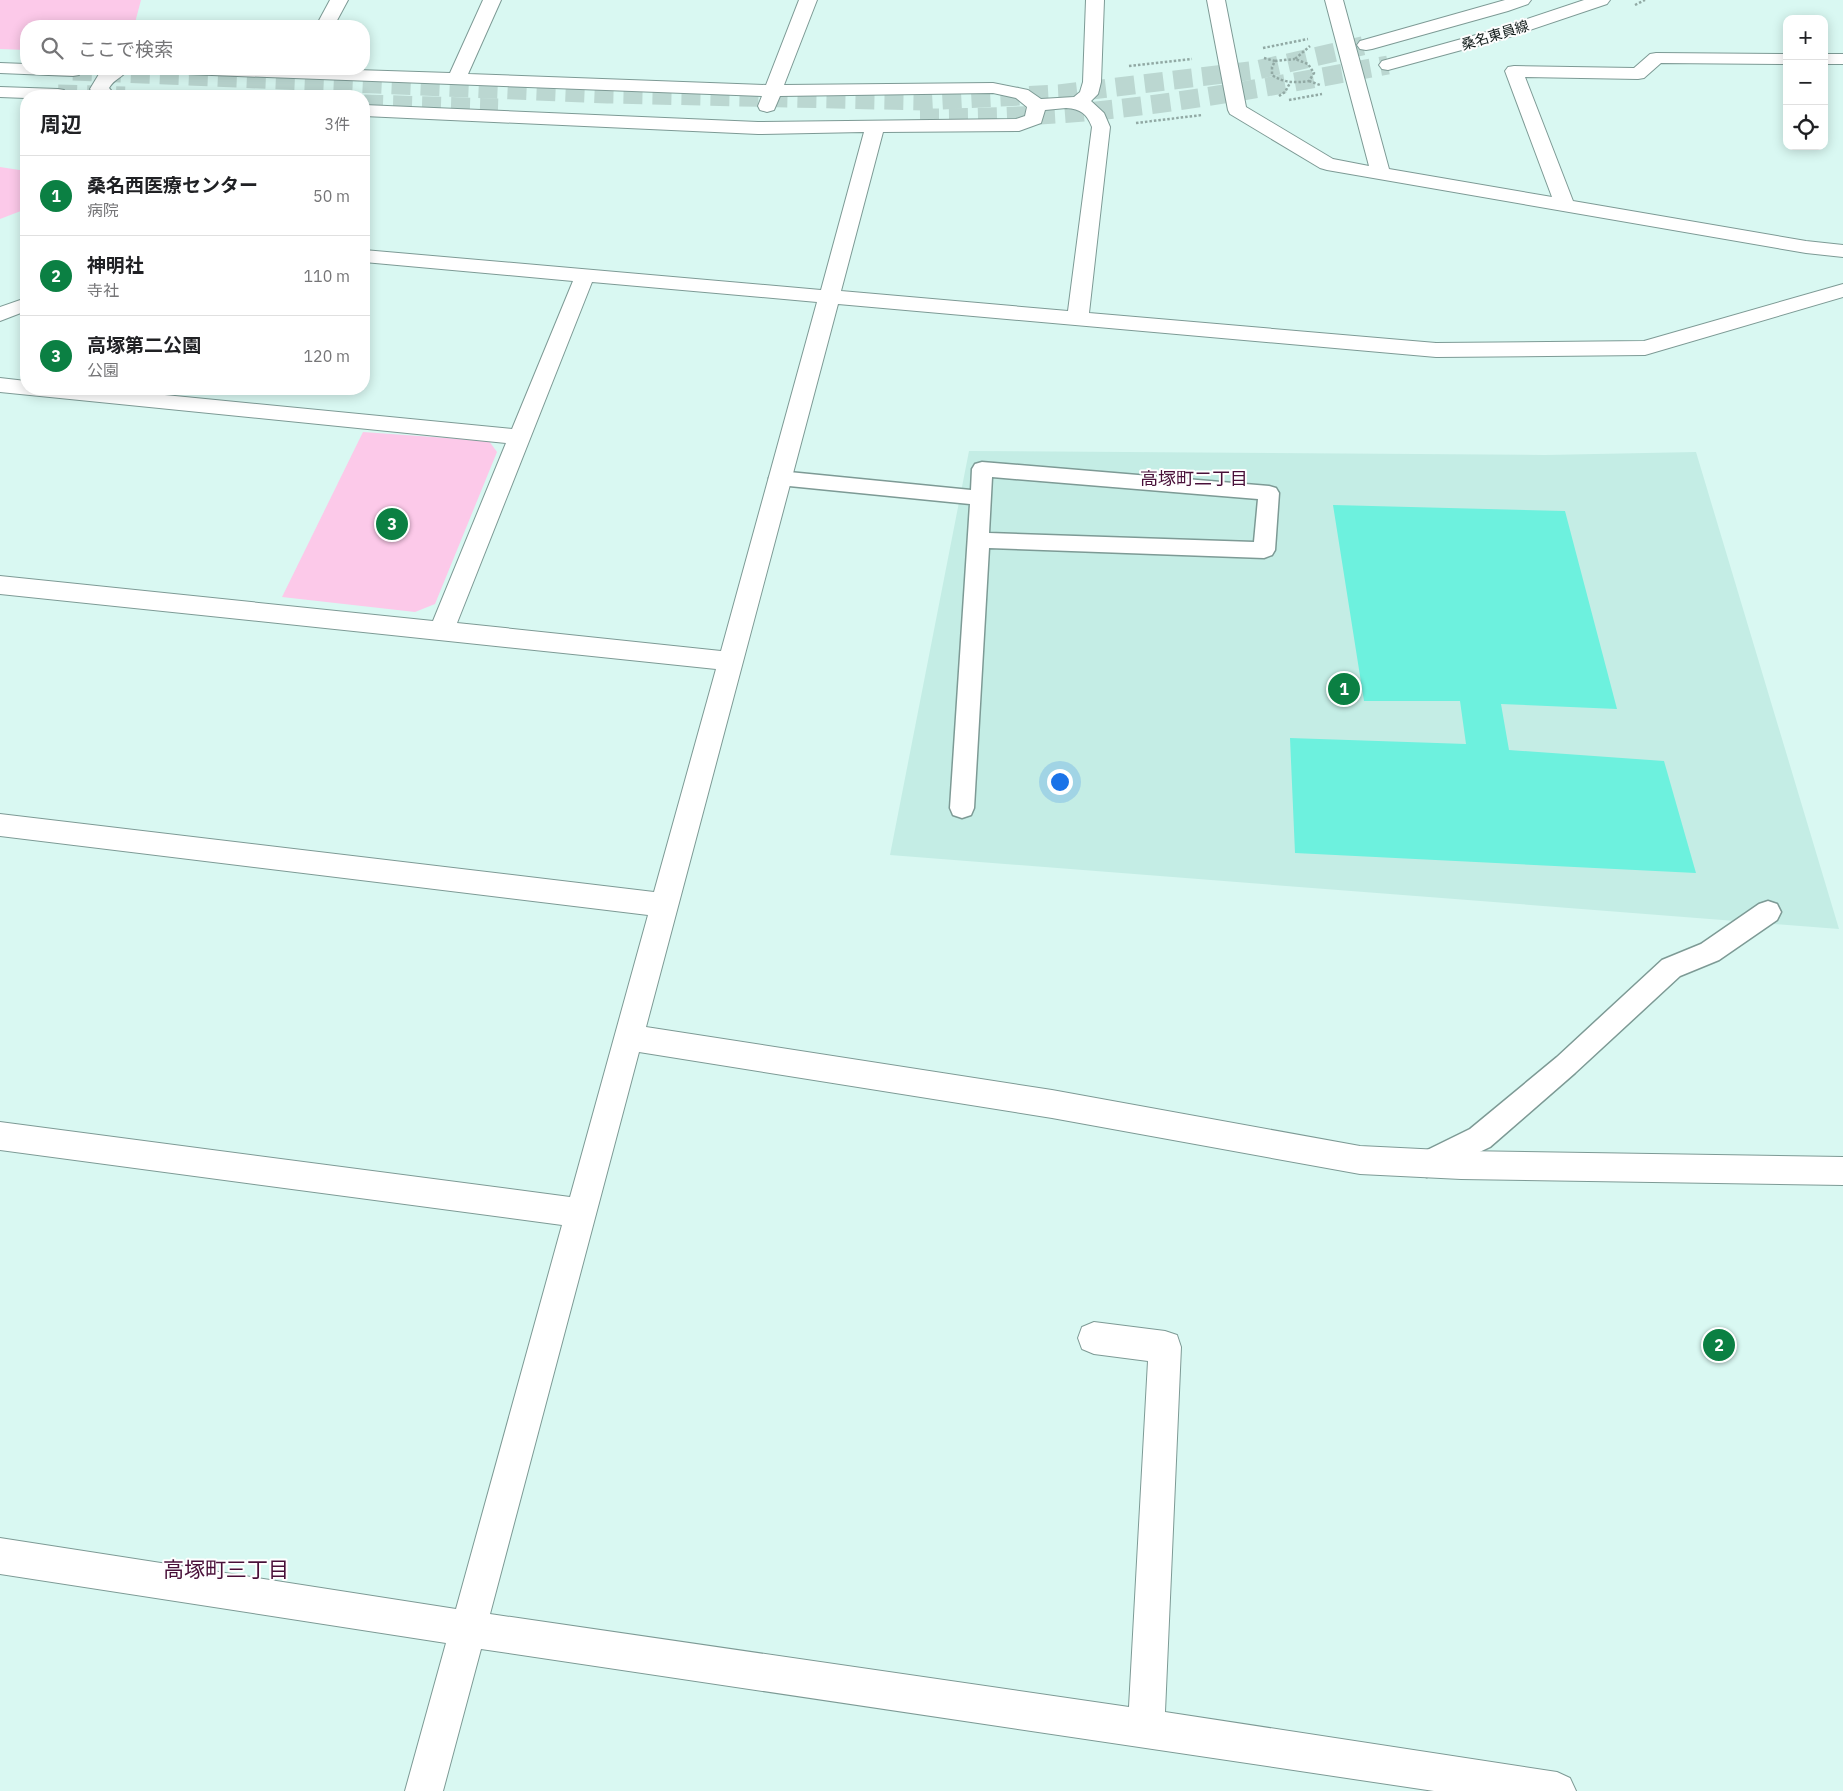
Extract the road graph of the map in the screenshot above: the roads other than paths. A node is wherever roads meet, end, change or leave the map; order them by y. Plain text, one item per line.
1 (339, 0) edge
2 (492, 0) edge
3 (808, 0) edge
4 (1095, 0) edge
5 (1216, 0) edge
6 (1334, 0) edge
7 (1522, 0) edge
8 (1601, 0) edge
9 (328, 20) edge
10 (1366, 45) tunnel mouth
11 (1783, 59) edge
12 (1828, 59) edge
13 (1843, 59) edge
14 (1388, 65) tunnel mouth
15 (0, 68) edge
16 (20, 69) edge
17 (110, 75) edge
18 (370, 75) edge
19 (456, 79) junction
20 (101, 90) edge
21 (772, 91) junction
22 (0, 92) edge
23 (20, 93) edge
24 (1079, 102) junction
25 (1036, 105) junction
26 (370, 110) edge
27 (758, 128) junction
28 (874, 128) junction
29 (1381, 174) junction
30 (1565, 205) junction
31 (1843, 251) edge
32 (370, 257) edge
33 (586, 275) junction
34 (1843, 290) edge
35 (830, 296) junction
36 (20, 306) edge
37 (0, 314) edge
38 (1078, 318) junction
39 (0, 385) edge
40 (20, 387) edge
41 (94, 395) edge
42 (518, 437) junction
43 (779, 478) junction
44 (981, 498) junction
45 (978, 540) junction
46 (0, 585) edge
47 (441, 632) junction
48 (729, 661) junction
49 (962, 808) dead end
50 (0, 826) edge
51 (664, 905) junction
52 (1768, 912) dead end
53 (629, 1037) junction
54 (0, 1136) edge
55 (1427, 1164) junction
56 (1843, 1171) edge
57 (581, 1213) junction
58 (1094, 1338) dead end
59 (0, 1556) edge
60 (469, 1629) junction
61 (1146, 1728) junction
62 (424, 1791) edge
63 (1556, 1791) edge

1 - 9 street
2 - 19 street
3 - 21 street
4 - 24 street
5 - 29 street
6 - 29 street
7 - 10 street, 桑名東員線
8 - 14 street, 桑名東員線
11 - 30 street
12 - 13 street
15 - 16 street
17 - 20 street
18 - 19 street
19 - 21 street
21 - 25 street
21 - 27 street
22 - 23 street
24 - 25 street
24 - 38 street
25 - 28 street
26 - 27 street
27 - 28 street
28 - 35 street
29 - 30 street
30 - 31 street
32 - 33 street
33 - 35 street
33 - 42 street
34 - 38 street
35 - 38 street
35 - 43 street
36 - 37 street
39 - 40 street
41 - 42 street
42 - 47 street
43 - 44 lane
43 - 48 street
44 - 45 lane
44 - 45 lane
45 - 49 lane
46 - 47 street
47 - 48 street
48 - 51 street
50 - 51 street
51 - 53 street
52 - 55 lane
53 - 55 street
53 - 57 street
54 - 57 street
55 - 56 street
57 - 60 street
58 - 61 street
59 - 60 street
60 - 61 street
60 - 62 street
61 - 63 street

